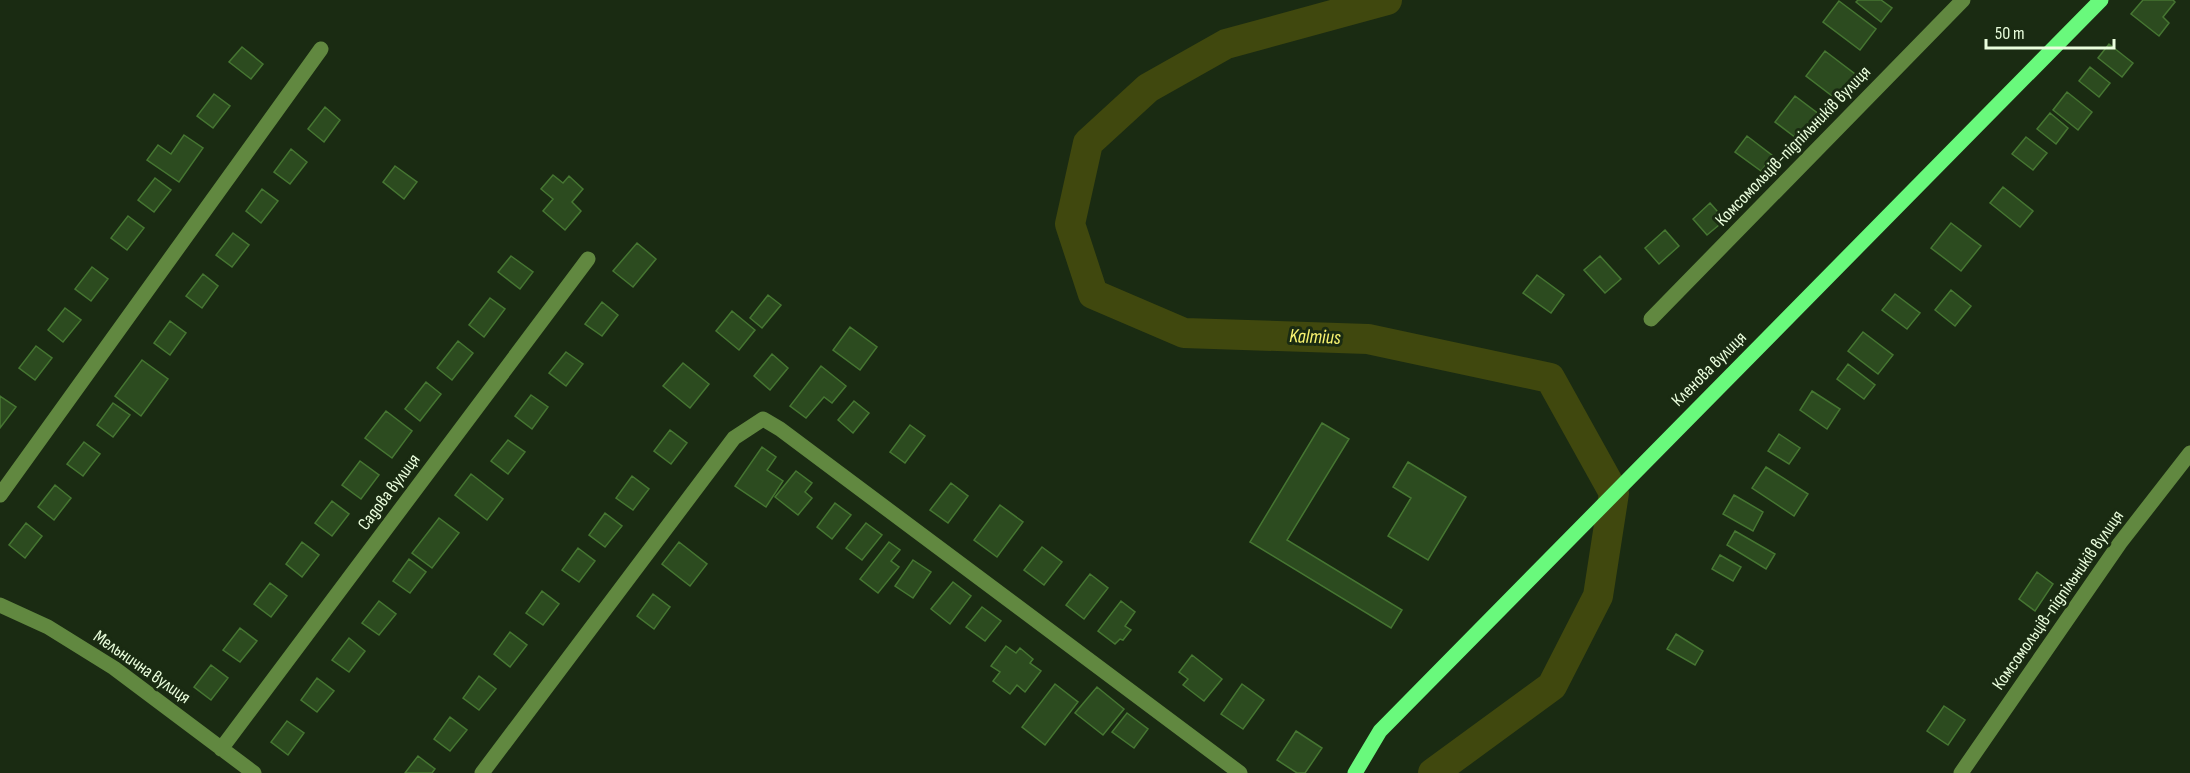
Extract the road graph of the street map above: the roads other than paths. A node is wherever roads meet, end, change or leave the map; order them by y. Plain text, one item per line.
1 (1963, 0) edge
2 (2102, 0) edge
3 (321, 49) dead end
4 (588, 259) dead end
5 (1651, 319) dead end
6 (2190, 453) edge
7 (0, 495) edge
8 (0, 605) edge
9 (221, 749) junction
10 (254, 773) edge
11 (482, 773) edge
12 (1240, 773) edge
13 (1355, 773) edge
14 (1961, 773) edge

1 - 5 street, Комсомольців-підпільників вулиця
2 - 13 main road, Кленова вулиця
3 - 7 street
4 - 9 street, Садова вулиця
6 - 14 street, Комсомольців-підпільників вулиця
8 - 9 street, Мельнична вулиця
9 - 10 street, Мельнична вулиця
11 - 12 street

